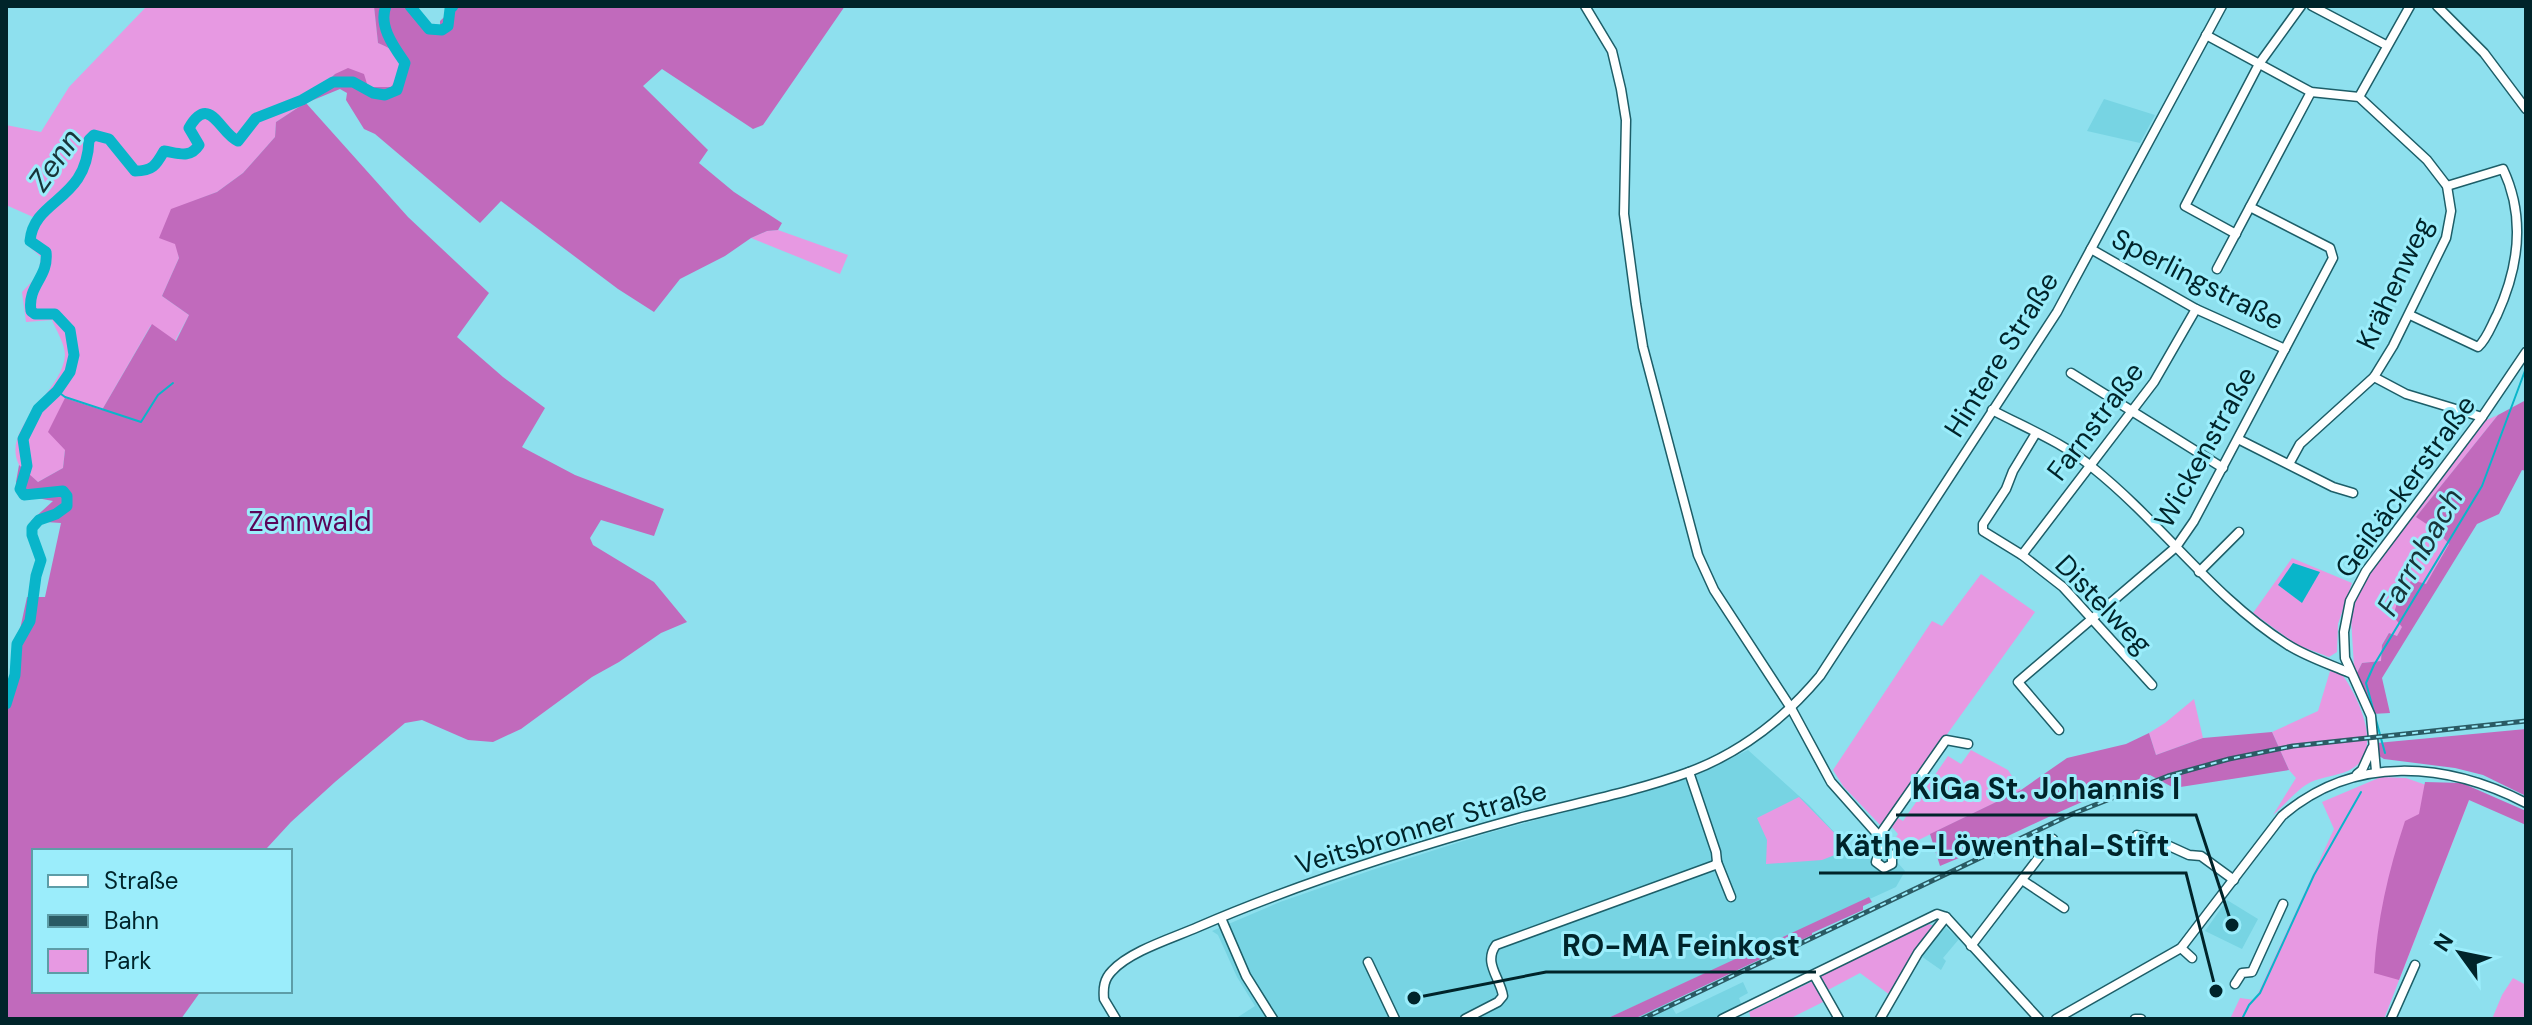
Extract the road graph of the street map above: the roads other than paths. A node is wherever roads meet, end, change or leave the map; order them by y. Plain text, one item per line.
1 (1585, 6) edge
2 (2222, 6) edge
3 (2301, 6) edge
4 (2312, 6) edge
5 (2410, 6) edge
6 (2437, 6) edge
7 (2206, 35) junction
8 (2386, 45) junction
9 (2259, 64) junction
10 (2311, 92) junction
11 (2359, 97) junction
12 (2526, 109) edge
13 (2447, 186) junction
14 (2250, 207) junction
15 (2236, 234) junction
16 (2091, 249) junction
17 (2217, 269) dead end
18 (2196, 309) junction
19 (2410, 315) junction
20 (2285, 349) junction
21 (2526, 352) edge
22 (2071, 373) dead end
23 (2374, 377) junction
24 (1992, 410) junction
25 (2132, 412) junction
26 (2482, 417) junction
27 (2036, 433) junction
28 (2238, 439) junction
29 (2289, 464) junction
30 (2091, 465) junction
31 (2223, 468) junction
32 (2353, 493) dead end
33 (2239, 532) dead end
34 (2176, 547) junction
35 (2022, 555) junction
36 (2199, 572) junction
37 (2092, 618) junction
38 (2345, 658) junction
39 (2326, 662) junction
40 (2350, 673) junction
41 (2152, 685) dead end
42 (1791, 708) junction
43 (2059, 730) dead end
44 (1968, 744) dead end
45 (2373, 745) junction
46 (2376, 771) junction
47 (1689, 772) junction
48 (2353, 777) junction
49 (2526, 803) edge
50 (2137, 835) dead end
51 (2053, 839) dead end
52 (1717, 862) junction
53 (2022, 880) junction
54 (2234, 880) junction
55 (1731, 897) dead end
56 (2283, 904) dead end
57 (2064, 908) dead end
58 (1944, 916) junction
59 (1221, 918) junction
60 (1971, 946) junction
61 (2181, 948) junction
62 (2192, 958) dead end
63 (1368, 962) dead end
64 (2415, 965) dead end
65 (1814, 975) junction
66 (2235, 984) dead end
67 (1739, 1015) edge
68 (1116, 1019) edge
69 (1273, 1019) edge
70 (1395, 1019) edge
71 (1465, 1019) edge
72 (1722, 1019) edge
73 (1839, 1019) edge
74 (1880, 1019) edge
75 (2039, 1019) edge
76 (2056, 1019) edge
77 (2135, 1019) edge
78 (2141, 1019) edge
79 (2391, 1019) edge

1 - 42 street
2 - 7 street, Hintere Straße
3 - 9 street
4 - 8 street
5 - 8 street
6 - 12 street
7 - 9 street
7 - 16 street, Hintere Straße
8 - 11 street
9 - 10 street
9 - 15 street
10 - 11 street
10 - 14 street
11 - 13 street, Krähenweg
13 - 19 street, Krähenweg
13 - 19 street
14 - 15 street
14 - 20 street, Wickenstraße
15 - 17 street
16 - 18 street, Sperlingstraße
16 - 24 street, Hintere Straße
18 - 20 street, Sperlingstraße
18 - 25 street, Farnstraße
19 - 23 street, Krähenweg
20 - 28 street, Wickenstraße
21 - 26 street, Geißäckerstraße
22 - 25 street
23 - 26 street
23 - 29 street, Krähenweg
24 - 27 street
24 - 42 street, Hintere Straße
25 - 30 street, Farnstraße
25 - 31 street
26 - 38 street, Geißäckerstraße
27 - 30 street
27 - 35 street, Distelweg
28 - 29 street
28 - 31 street, Wickenstraße
29 - 32 street
30 - 34 street
30 - 35 street, Farnstraße
31 - 34 street, Wickenstraße
33 - 36 street
34 - 36 street
34 - 37 street, Wickenstraße
35 - 37 street, Distelweg
36 - 39 street
37 - 41 street, Distelweg
37 - 43 street, Wickenstraße
38 - 39 street
38 - 40 street, Geißäckerstraße
39 - 40 street
40 - 45 street, Geißäckerstraße
42 - 44 street
42 - 47 street, Veitsbronner Straße
45 - 46 street, Geißäckerstraße
45 - 48 street
46 - 48 street
46 - 49 street
47 - 52 street
47 - 59 street, Veitsbronner Straße
48 - 54 street
50 - 54 street
51 - 53 street
52 - 55 street
52 - 71 street
53 - 57 street
53 - 60 street
54 - 61 street
56 - 66 street
58 - 60 street
58 - 65 street
58 - 74 street
59 - 68 street, Veitsbronner Straße
59 - 69 street
60 - 75 street
61 - 62 street
61 - 76 street
63 - 70 street
64 - 79 street
65 - 67 street
65 - 73 street
67 - 72 street
77 - 78 street

